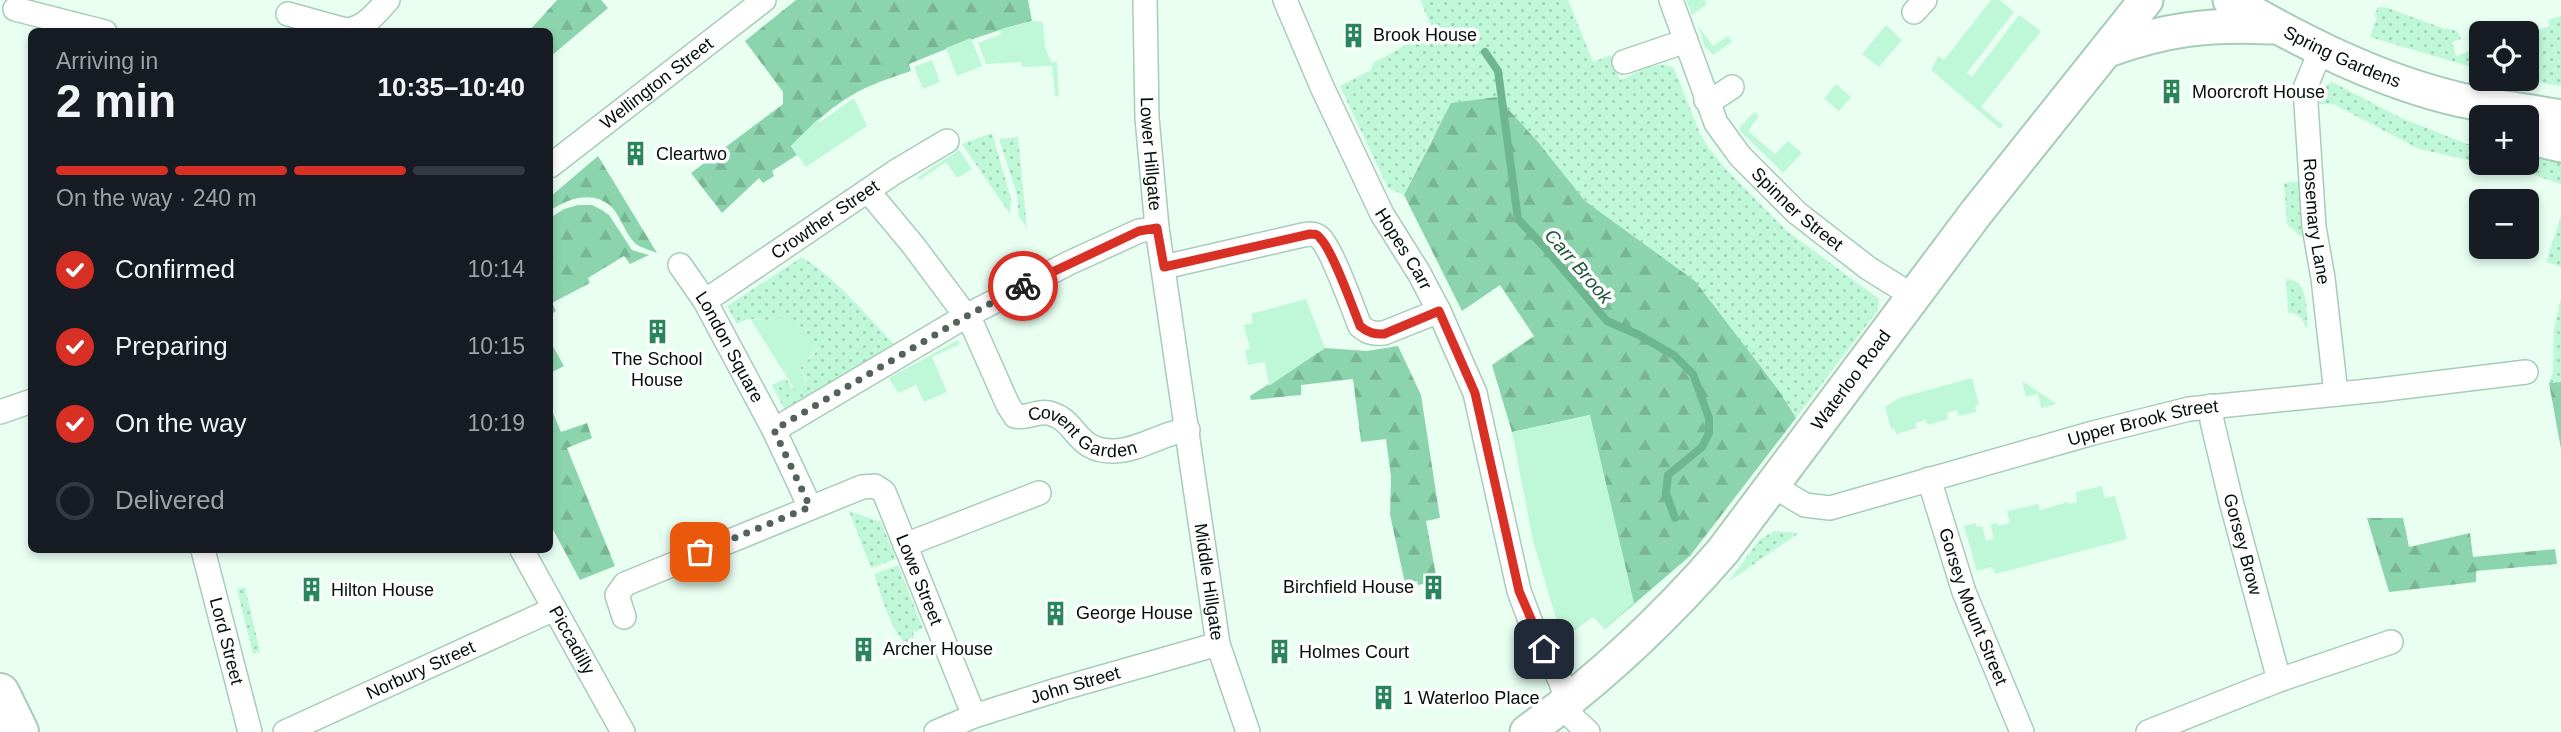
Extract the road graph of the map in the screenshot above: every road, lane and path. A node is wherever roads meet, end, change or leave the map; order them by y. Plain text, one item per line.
1 (388, 0) edge
2 (764, 0) edge
3 (1144, 0) edge
4 (1285, 0) edge
5 (2146, 0) edge
6 (2230, 0) edge
7 (13, 10) edge
8 (288, 15) edge
9 (1678, 21) edge
10 (2276, 27) junction
11 (88, 28) edge
12 (337, 28) edge
13 (353, 28) edge
14 (2108, 50) junction
15 (2321, 50) junction
16 (1624, 62) dead end
17 (1732, 87) dead end
18 (1706, 100) junction
19 (2469, 107) edge
20 (2539, 115) edge
21 (2561, 117) edge
22 (2539, 140) edge
23 (947, 141) dead end
24 (2561, 145) edge
25 (553, 164) edge
26 (868, 191) junction
27 (1157, 228) junction
28 (680, 265) dead end
29 (1164, 267) junction
30 (1913, 296) junction
31 (705, 301) junction
32 (1439, 311) junction
33 (967, 316) junction
34 (2526, 372) dead end
35 (2336, 394) junction
36 (28, 402) edge
37 (2211, 406) junction
38 (3, 407) edge
39 (1188, 429) junction
40 (774, 430) junction
41 (1929, 479) junction
42 (1773, 486) junction
43 (1039, 493) dead end
44 (810, 507) junction
45 (905, 545) junction
46 (204, 553) edge
47 (524, 553) edge
48 (554, 609) junction
49 (624, 617) dead end
50 (2391, 642) dead end
51 (1218, 644) junction
52 (2279, 680) junction
53 (0, 693) edge
54 (1568, 703) junction
55 (967, 724) edge
56 (19, 732) edge
57 (250, 732) edge
58 (285, 732) edge
59 (623, 732) edge
60 (936, 732) edge
61 (1248, 732) edge
62 (1527, 732) edge
63 (1588, 732) edge
64 (2022, 732) edge
65 (2148, 732) edge

1 - 13 street
2 - 25 street, Wellington Street
3 - 27 street, Lower Hillgate
4 - 32 street, Hopes Carr
5 - 14 main road, Waterloo Road
6 - 10 main road, Spring Gardens
7 - 11 street
8 - 12 street
9 - 16 street
9 - 18 street, Spinner Street
10 - 14 main road
10 - 15 main road, Spring Gardens
14 - 30 main road, Waterloo Road
15 - 19 main road, Spring Gardens
15 - 35 street, Rosemary Lane
17 - 18 street
18 - 30 street, Spinner Street
20 - 21 main road, Spring Gardens
22 - 24 main road
23 - 26 street, Crowther Street
26 - 31 street, Crowther Street
26 - 33 street
27 - 29 street, Lower Hillgate
27 - 33 street
28 - 31 street, London Square
29 - 32 street
29 - 39 street, Lower Hillgate
30 - 42 main road, Waterloo Road
31 - 40 street, London Square
32 - 54 street, Hopes Carr
33 - 39 street, Covent Garden
33 - 40 street
34 - 35 street, Upper Brook Street
35 - 37 street, Upper Brook Street
36 - 38 street
37 - 41 street, Upper Brook Street
37 - 52 street, Gorsey Brow
39 - 51 street, Middle Hillgate
40 - 44 street, London Square
41 - 42 street, Upper Brook Street
41 - 64 street, Gorsey Mount Street
42 - 54 main road, Waterloo Road
43 - 45 street
44 - 45 street, Lowe Street
44 - 49 street
45 - 55 street, Lowe Street
46 - 57 street, Lord Street
47 - 48 street, Piccadilly
48 - 58 street, Norbury Street
48 - 59 street, Piccadilly
50 - 52 street
51 - 55 street, John Street
51 - 61 street, Middle Hillgate
52 - 65 street
53 - 56 highway
54 - 62 main road, Waterloo Road
54 - 63 street, Hopes Carr
55 - 60 street, John Street

